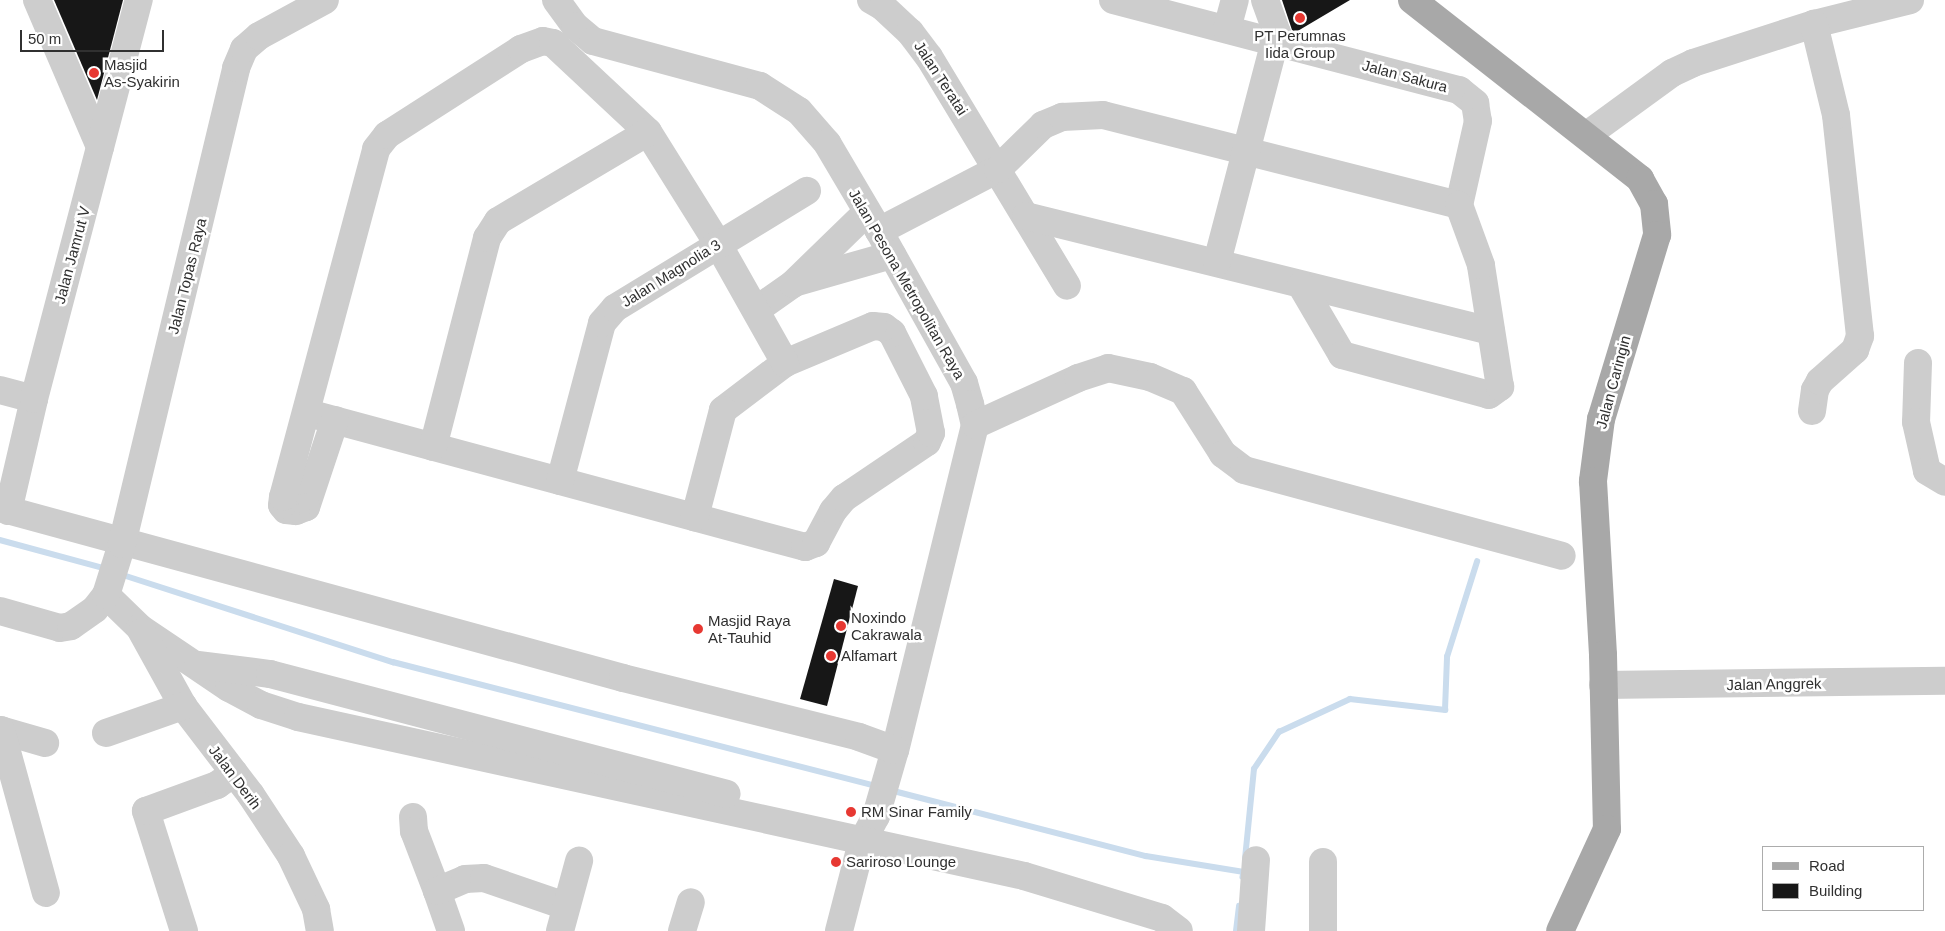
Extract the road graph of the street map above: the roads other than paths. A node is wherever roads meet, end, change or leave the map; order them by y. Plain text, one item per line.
1 (37, 0) edge
2 (139, 0) edge
3 (325, 0) edge
4 (556, 0) edge
5 (1114, 0) edge
6 (1235, 0) edge
7 (1265, 0) edge
8 (1412, 0) edge
9 (1910, 0) edge
10 (880, 2) edge
11 (1814, 24) junction
12 (1227, 29) junction
13 (1275, 40) junction
14 (648, 132) junction
15 (1587, 135) junction
16 (100, 147) junction
17 (1248, 153) junction
18 (998, 169) junction
19 (807, 191) dead end
20 (1459, 205) junction
21 (1026, 216) junction
22 (873, 221) junction
23 (718, 244) junction
24 (892, 255) junction
25 (1216, 262) junction
26 (793, 284) junction
27 (1302, 285) junction
28 (1067, 286) dead end
29 (756, 310) junction
30 (1491, 331) junction
31 (785, 363) junction
32 (1918, 363) dead end
33 (0, 390) edge
34 (34, 399) junction
35 (1812, 411) dead end
36 (308, 413) junction
37 (336, 420) junction
38 (975, 425) junction
39 (433, 447) junction
40 (560, 481) junction
41 (1945, 482) edge
42 (4, 510) edge
43 (695, 517) junction
44 (120, 551) junction
45 (1562, 556) dead end
46 (108, 591) junction
47 (0, 611) edge
48 (140, 628) junction
49 (1945, 681) edge
50 (1603, 685) junction
51 (183, 706) junction
52 (1, 730) edge
53 (106, 733) dead end
54 (45, 743) dead end
55 (892, 758) junction
56 (234, 773) junction
57 (414, 817) dead end
58 (869, 829) junction
59 (1256, 860) dead end
60 (579, 861) dead end
61 (1323, 862) dead end
62 (437, 891) junction
63 (46, 893) dead end
64 (691, 902) dead end
65 (563, 919) edge
66 (184, 931) edge
67 (320, 931) edge
68 (451, 931) edge
69 (682, 931) edge
70 (839, 931) edge
71 (1179, 931) edge
72 (1251, 931) edge
73 (1323, 931) edge
74 (1560, 931) edge

1 - 16 street
2 - 16 street, Jalan Jamrut V
3 - 44 street, Jalan Topas Raya
4 - 22 street, Jalan Pesona Metropolitan Raya
5 - 12 street, Jalan Sakura
6 - 12 street
7 - 13 street
8 - 15 main road, Jalan Caringin
9 - 11 street
10 - 18 street, Jalan Teratai
11 - 15 street
11 - 35 street
12 - 13 street, Jalan Sakura
13 - 17 street
13 - 20 street, Jalan Sakura
14 - 23 street
14 - 36 street
14 - 39 street
15 - 50 main road, Jalan Caringin
16 - 34 street, Jalan Jamrut V
17 - 18 street
17 - 20 street
17 - 25 street
18 - 21 street, Jalan Teratai
18 - 22 street
19 - 23 street, Jalan Magnolia 3
20 - 30 street
21 - 25 street
21 - 28 street, Jalan Teratai
22 - 24 street, Jalan Pesona Metropolitan Raya
22 - 26 street
23 - 29 street
23 - 40 street, Jalan Magnolia 3
24 - 26 street
24 - 38 street, Jalan Pesona Metropolitan Raya
25 - 27 street
26 - 29 street
27 - 30 street
27 - 30 street
29 - 31 street
31 - 43 street
31 - 43 street
32 - 41 street
33 - 34 street
34 - 42 street, Jalan Jamrut V
36 - 37 street
36 - 37 street
37 - 39 street
38 - 45 street
38 - 55 street, Jalan Pesona Metropolitan Raya
39 - 40 street
40 - 43 street
42 - 44 street
44 - 46 street, Jalan Topas Raya
44 - 55 street
46 - 47 street
46 - 48 street
48 - 51 street, Jalan Derih
48 - 58 street
49 - 50 street, Jalan Anggrek
50 - 74 main road, Jalan Caringin
51 - 53 street
51 - 56 street, Jalan Derih
52 - 54 street
52 - 63 street
55 - 58 street, Jalan Pesona Metropolitan Raya
56 - 66 street
56 - 67 street, Jalan Derih
57 - 62 street
58 - 70 street, Jalan Pesona Metropolitan Raya
58 - 71 street
59 - 72 street
60 - 65 street
61 - 73 street
62 - 65 street
62 - 68 street
64 - 69 street

